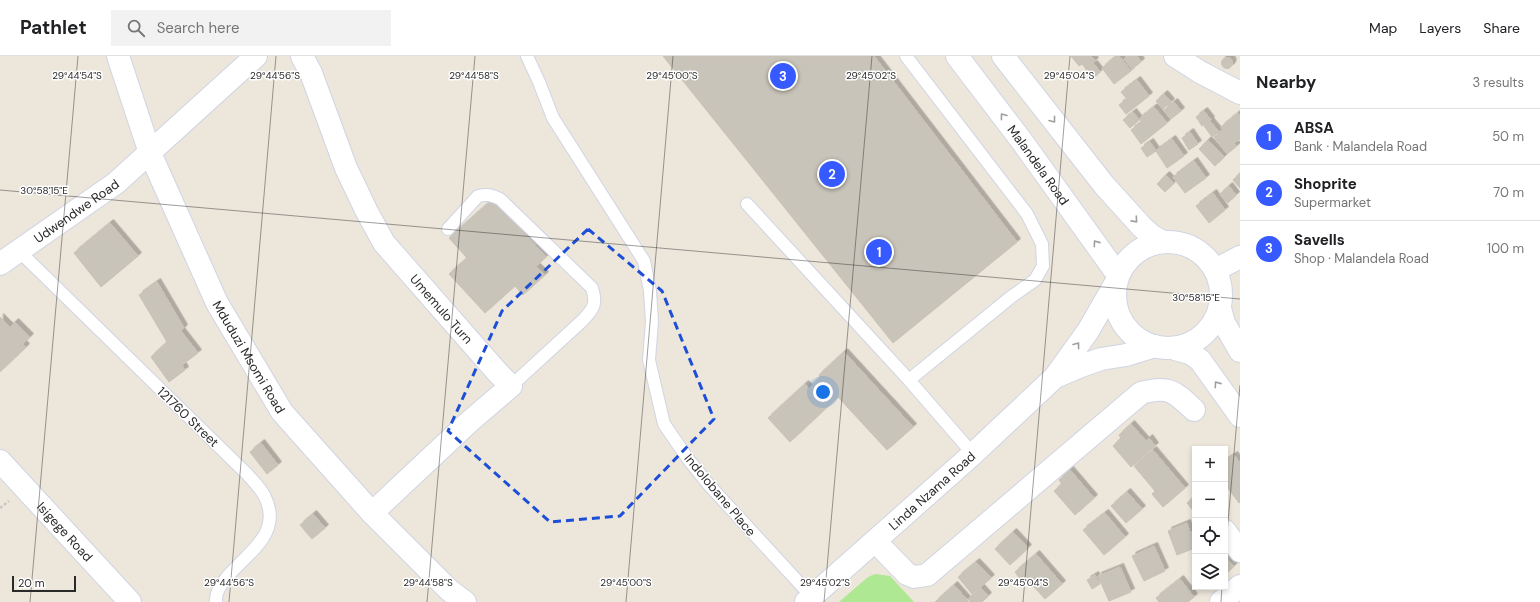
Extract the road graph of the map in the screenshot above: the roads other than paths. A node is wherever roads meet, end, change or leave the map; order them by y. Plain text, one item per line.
1 (118, 56) edge
2 (256, 56) edge
3 (302, 56) edge
4 (527, 56) edge
5 (906, 56) edge
6 (957, 56) edge
7 (1003, 56) edge
8 (1175, 56) edge
9 (1240, 93) edge
10 (150, 153) junction
11 (747, 204) dead end
12 (448, 229) dead end
13 (1163, 242) junction
14 (19, 251) junction
15 (1240, 257) edge
16 (0, 264) edge
17 (1215, 270) junction
18 (1117, 279) junction
19 (1220, 308) junction
20 (1165, 347) junction
21 (1240, 351) edge
22 (1055, 377) junction
23 (909, 380) junction
24 (511, 386) junction
25 (1194, 410) dead end
26 (1240, 416) edge
27 (972, 454) junction
28 (0, 461) edge
29 (372, 513) junction
30 (1228, 536) edge
31 (874, 541) junction
32 (1240, 551) edge
33 (1240, 586) edge
34 (809, 599) edge
35 (130, 602) edge
36 (216, 602) edge
37 (465, 602) edge
38 (1221, 602) edge

1 - 10 street, Mduduzi Msomi Road
2 - 10 street
3 - 24 street, Umemulo Turn
4 - 34 lane, Indolobane Place
5 - 23 lane
18 -> 6 street, Malandela Road
7 -> 13 street
8 - 9 street
10 - 14 street, Udwendwe Road
10 - 29 street, Mduduzi Msomi Road
11 - 23 lane
12 - 24 lane
13 - 17 street
13 - 18 street
14 - 16 street, Udwendwe Road
14 - 36 lane, 121760 Street
15 - 17 street
17 - 19 street
18 - 20 street
22 -> 18 street, Linda Nzama Road
19 - 20 street
19 - 21 street
20 - 22 street, Linda Nzama Road
26 -> 20 street
22 - 27 street, Linda Nzama Road
23 - 27 lane
24 - 29 street
25 - 31 street
27 - 31 street, Linda Nzama Road
28 - 35 street, Isigege Road
29 - 37 street, Mduduzi Msomi Road
30 - 32 street
31 - 34 street, Linda Nzama Road
33 - 38 street

